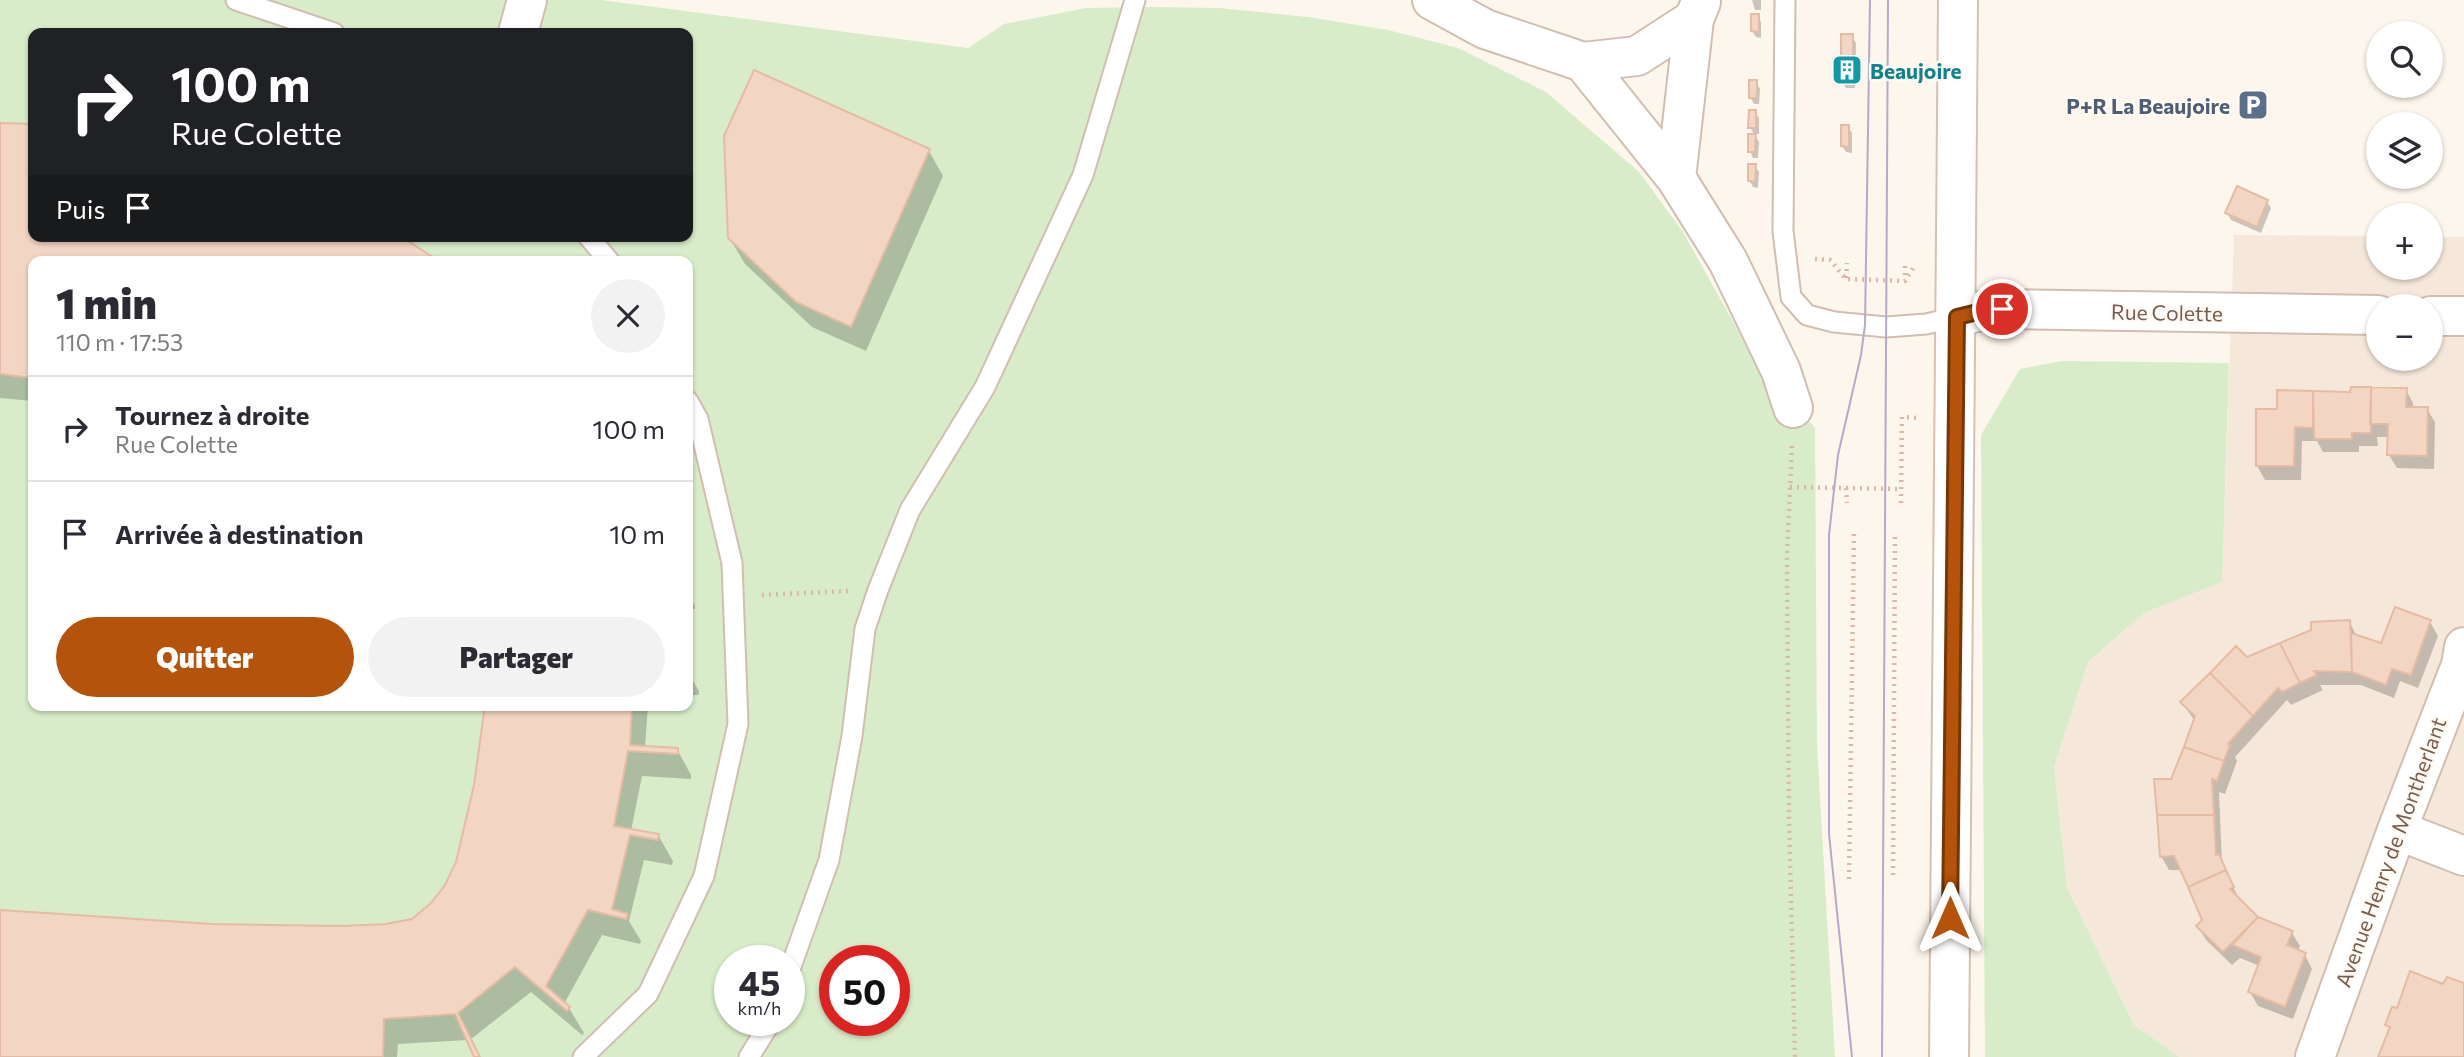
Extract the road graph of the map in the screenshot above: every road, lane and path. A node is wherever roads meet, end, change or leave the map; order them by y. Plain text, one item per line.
1 (236, 0) edge
2 (527, 0) edge
3 (1135, 0) edge
4 (1432, 0) edge
5 (1785, 0) edge
6 (1958, 0) edge
7 (1698, 10) edge
8 (319, 28) edge
9 (519, 28) edge
10 (1583, 62) junction
11 (1676, 178) junction
12 (593, 242) edge
13 (605, 256) edge
14 (1957, 256) junction
15 (1785, 257) junction
16 (1847, 263) dead end
17 (1905, 266) dead end
18 (1846, 279) junction
19 (1905, 281) junction
20 (2366, 315) edge
21 (2443, 316) edge
22 (2464, 316) edge
23 (1957, 317) junction
24 (1793, 408) joint
25 (693, 410) edge
26 (1790, 487) junction
27 (1846, 488) junction
28 (1847, 503) dead end
29 (1901, 503) dead end
30 (1854, 533) dead end
31 (1895, 533) dead end
32 (878, 590) junction
33 (789, 594) dead end
34 (2464, 647) edge
35 (2397, 830) junction
36 (2464, 856) edge
37 (1893, 875) dead end
38 (1849, 878) dead end
39 (799, 945) edge
40 (762, 1036) edge
41 (583, 1057) edge
42 (749, 1057) edge
43 (1795, 1057) edge
44 (1949, 1057) edge
45 (2315, 1057) edge

1 - 8 lane
2 - 9 street
3 - 32 lane
4 - 10 street
5 - 15 lane
6 - 14 street
7 - 10 street
7 - 11 street
10 - 11 street
11 - 24 street
12 - 13 lane
14 - 19 path
14 - 23 street
15 - 18 path
15 - 23 lane
16 - 18 path
17 - 19 path
18 - 19 path
20 - 23 street, Rue Colette
21 - 22 street
23 - 44 street
24 - 26 path
25 - 41 lane
26 - 27 path
26 - 43 path
27 - 28 path
27 - 29 path
30 - 38 path
31 - 37 path
32 - 33 path
32 - 39 lane
34 - 35 street, Avenue Henry de Montherlant
35 - 36 street
35 - 45 street, Avenue Henry de Montherlant
40 - 42 lane

